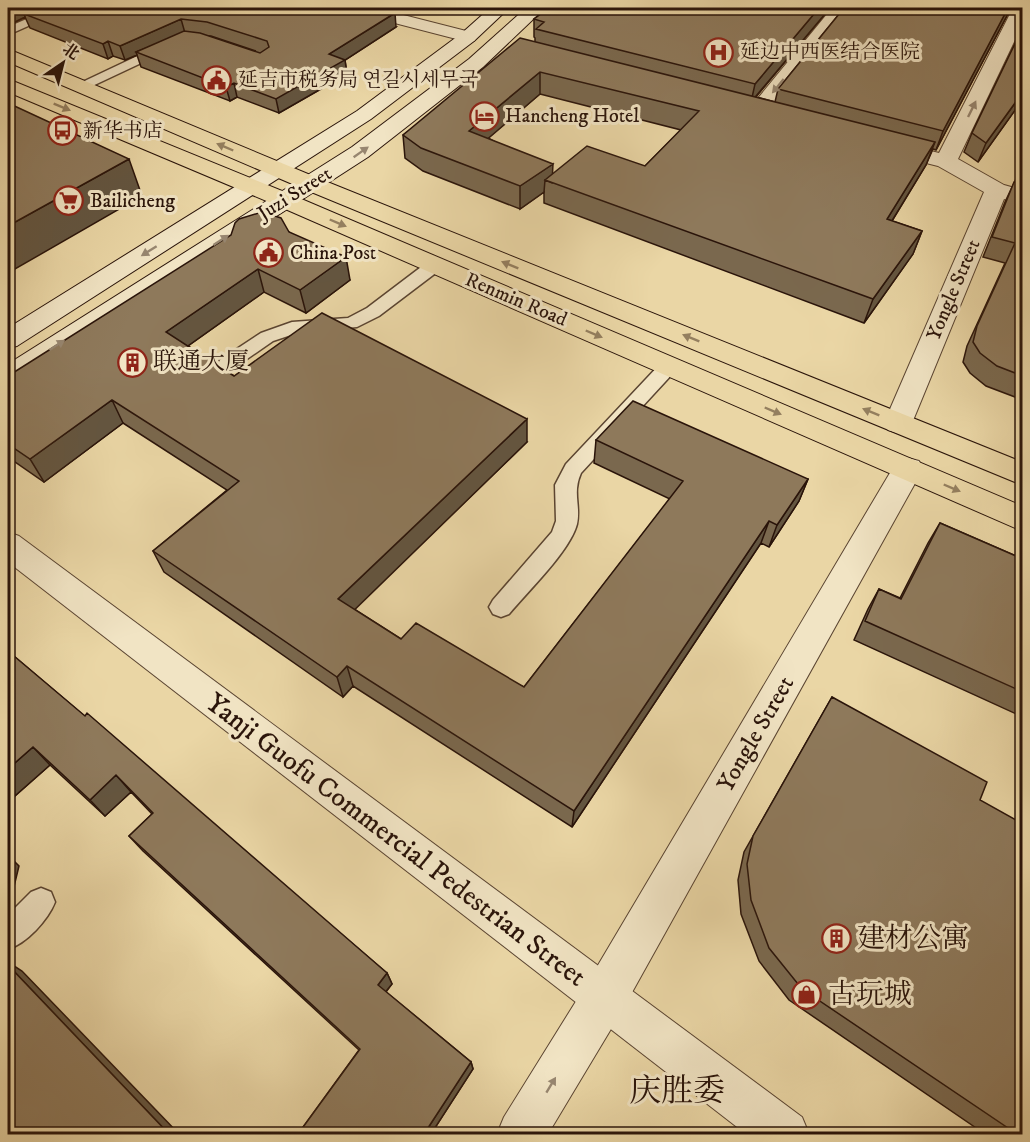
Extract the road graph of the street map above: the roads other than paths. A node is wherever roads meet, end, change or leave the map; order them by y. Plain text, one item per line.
1 (358, 8) edge
2 (500, 8) edge
3 (536, 8) edge
4 (841, 8) edge
5 (1022, 8) edge
6 (58, 10) edge
7 (8, 31) edge
8 (468, 37) junction
9 (180, 40) edge
10 (495, 45) junction
11 (518, 51) edge
12 (8, 55) edge
13 (8, 85) edge
14 (81, 86) junction
15 (734, 107) edge
16 (757, 112) junction
17 (779, 118) edge
18 (868, 141) edge
19 (946, 161) junction
20 (278, 170) junction
21 (312, 184) junction
22 (252, 187) junction
23 (996, 190) junction
24 (1023, 197) edge
25 (284, 200) junction
26 (435, 265) junction
27 (8, 340) edge
28 (227, 364) dead end
29 (669, 366) junction
30 (8, 376) edge
31 (898, 423) junction
32 (908, 469) junction
33 (1023, 474) edge
34 (1023, 519) edge
35 (8, 545) edge
36 (501, 607) dead end
37 (41, 902) dead end
38 (8, 935) edge
39 (604, 998) junction
40 (520, 1134) edge
41 (785, 1134) edge

1 - 8 street
2 - 8 street, Juzi Street
3 - 10 street, Juzi Street
4 -> 16 street
19 -> 5 street
6 - 7 lane
8 - 20 street, Juzi Street
9 - 14 lane
10 - 11 street
21 -> 10 street, Juzi Street
12 - 14 main road, Renmin Road
13 -> 22 main road, Renmin Road
20 -> 14 main road, Renmin Road
15 - 16 street
16 - 17 street
18 - 19 street
19 - 23 street
20 - 21 main road, Renmin Road
20 - 22 street, Juzi Street
21 - 25 street, Juzi Street
31 -> 21 main road, Renmin Road
22 - 25 main road, Renmin Road
22 -> 27 street, Juzi Street
23 - 24 street
23 - 31 street, Yongle Street
25 -> 26 main road, Renmin Road
30 -> 25 street, Juzi Street
26 - 28 lane
26 -> 29 main road, Renmin Road
29 -> 32 main road, Renmin Road
29 - 36 lane
31 - 33 main road, Renmin Road
32 -> 34 main road, Renmin Road
32 - 39 street, Yongle Street
35 - 39 street, Yanji Guofu Commercial Pedestrian Street
37 - 38 lane
40 -> 39 street, Yongle Street
39 - 41 street, Yanji Guofu Commercial Pedestrian Street

